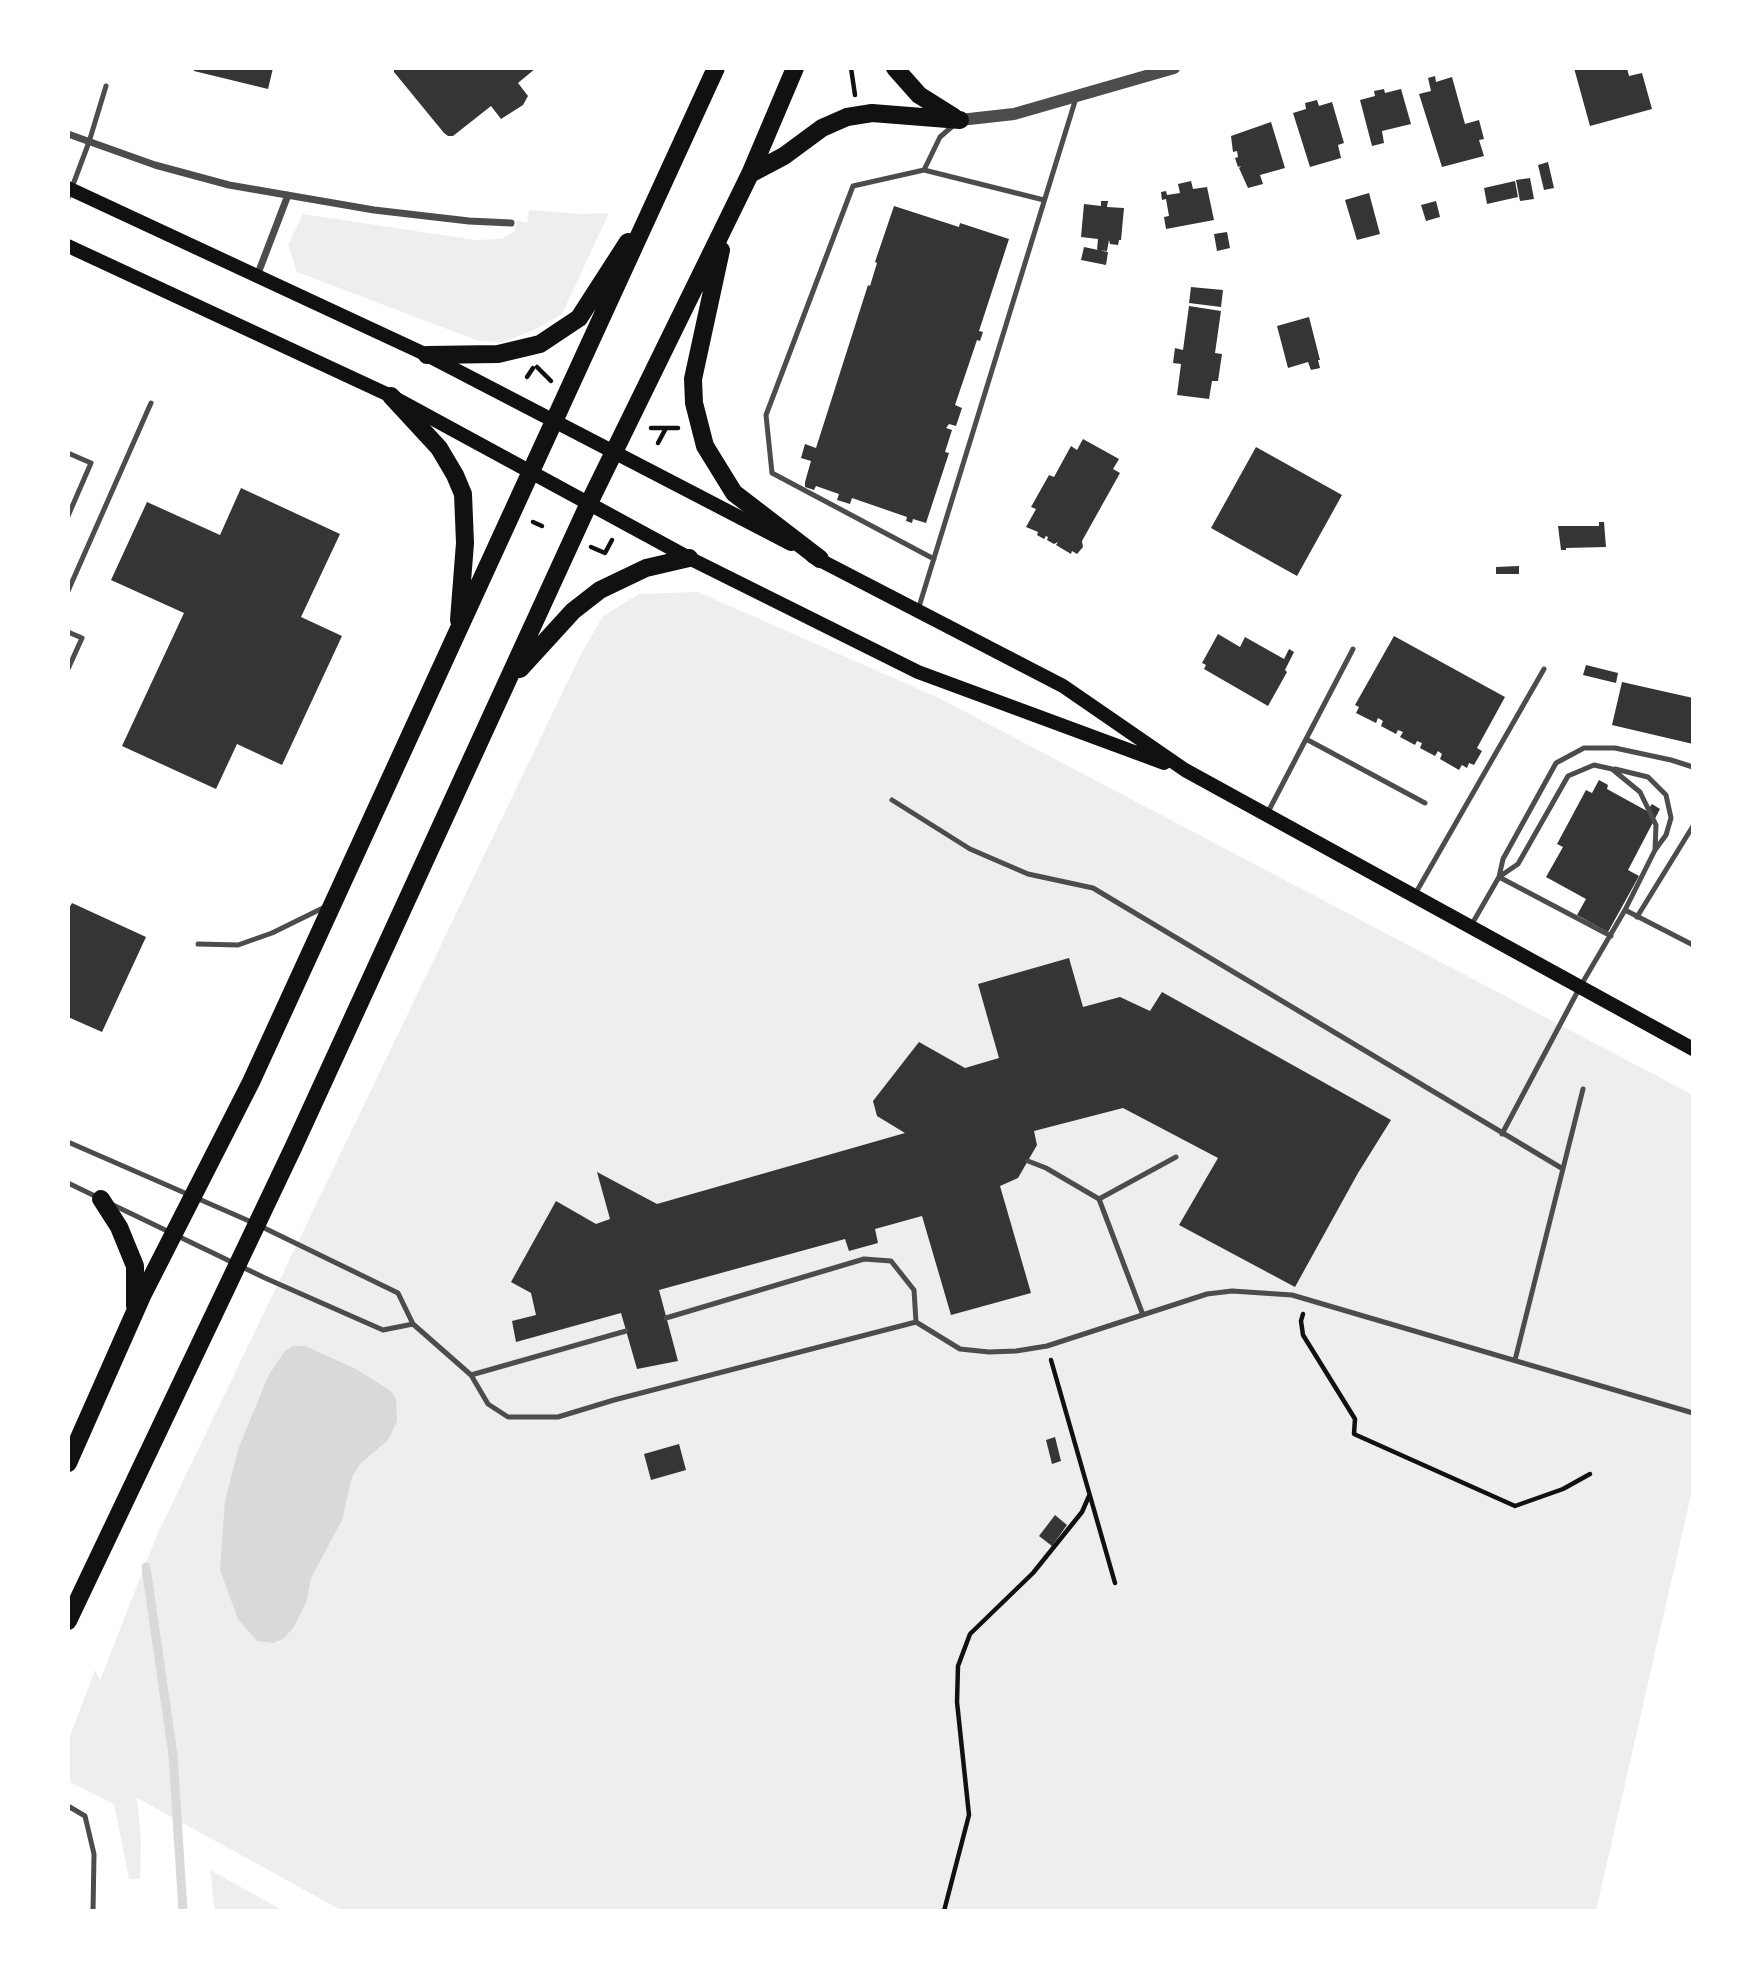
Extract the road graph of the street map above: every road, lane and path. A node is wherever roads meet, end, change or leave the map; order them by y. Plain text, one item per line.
1 (716, 68) edge
2 (795, 68) edge
3 (851, 68) edge
4 (895, 68) edge
5 (1174, 68) edge
6 (106, 86) dead end
7 (1076, 98) junction
8 (855, 100) dead end
9 (960, 120) junction
10 (68, 134) edge
11 (89, 142) junction
12 (924, 170) junction
13 (750, 174) junction
14 (664, 186) junction
15 (69, 192) edge
16 (288, 195) junction
17 (1044, 201) junction
18 (511, 223) dead end
19 (726, 226) junction
20 (68, 246) edge
21 (257, 276) junction
22 (427, 355) junction
23 (535, 365) dead end
24 (551, 382) dead end
25 (391, 396) junction
26 (151, 403) dead end
27 (555, 422) junction
28 (651, 428) dead end
29 (666, 428) junction
30 (684, 428) dead end
31 (658, 443) dead end
32 (614, 452) junction
33 (68, 453) edge
34 (532, 473) junction
35 (589, 503) junction
36 (68, 516) edge
37 (533, 522) dead end
38 (542, 526) dead end
39 (612, 539) dead end
40 (591, 547) dead end
41 (606, 553) junction
42 (689, 558) junction
43 (820, 559) junction
44 (934, 559) junction
45 (608, 564) dead end
46 (68, 591) edge
47 (918, 610) junction
48 (68, 632) edge
49 (458, 632) junction
50 (1353, 649) dead end
51 (68, 669) edge
52 (1544, 670) dead end
53 (509, 682) junction
54 (1306, 739) junction
55 (1693, 768) edge
56 (1612, 769) junction
57 (1185, 771) junction
58 (891, 800) dead end
59 (1425, 803) dead end
60 (1267, 815) junction
61 (1693, 826) edge
62 (1655, 850) junction
63 (1499, 877) junction
64 (1414, 896) junction
65 (333, 903) junction
66 (1625, 910) junction
67 (1637, 916) junction
68 (1470, 927) junction
69 (1611, 936) junction
70 (198, 944) dead end
71 (1693, 945) edge
72 (1580, 987) junction
73 (1693, 1049) edge
74 (1583, 1089) dead end
75 (1502, 1134) junction
76 (68, 1142) edge
77 (1176, 1157) dead end
78 (1028, 1161) dead end
79 (1563, 1169) junction
80 (68, 1183) edge
81 (192, 1194) junction
82 (101, 1199) junction
83 (1099, 1199) junction
84 (256, 1224) junction
85 (174, 1234) junction
86 (237, 1264) junction
87 (1307, 1300) junction
88 (135, 1311) junction
89 (1143, 1315) junction
90 (666, 1318) dead end
91 (916, 1322) junction
92 (413, 1324) junction
93 (626, 1331) dead end
94 (1047, 1346) junction
95 (1515, 1360) junction
96 (471, 1375) junction
97 (1693, 1413) edge
98 (68, 1463) edge
99 (1590, 1474) dead end
100 (1089, 1496) junction
101 (1115, 1583) dead end
102 (68, 1621) edge
103 (68, 1806) edge
104 (93, 1911) edge
105 (944, 1911) edge

1 - 14 main road
2 - 13 main road
3 - 8 path
4 - 9 main road
5 - 7 street
6 - 11 lane
7 - 9 street
7 - 17 lane
9 - 12 lane
9 - 13 main road
10 - 11 street
11 - 15 lane
11 - 16 street
12 - 17 lane
12 - 44 lane
13 - 19 main road
14 - 22 main road
14 - 27 main road
15 - 21 main road
16 - 18 street
16 - 21 street
17 - 44 lane
19 - 32 main road
19 - 43 main road
20 - 25 main road
21 - 22 main road
22 - 27 main road
23 - 24 path
25 - 34 main road
25 - 49 main road
26 - 46 lane
27 - 32 main road
27 - 34 main road
28 - 29 path
29 - 30 path
29 - 31 path
32 - 35 main road
32 - 43 main road
33 - 36 lane
34 - 35 main road
34 - 49 main road
35 - 42 main road
35 - 53 main road
37 - 38 path
39 - 41 path
40 - 41 path
41 - 45 path
42 - 53 main road
42 - 57 main road
43 - 47 main road
44 - 47 lane
47 - 57 main road
48 - 51 lane
49 - 65 main road
50 - 54 lane
52 - 64 lane
53 - 84 main road
54 - 59 lane
54 - 60 lane
55 - 63 lane
56 - 62 lane
56 - 62 lane
56 - 63 lane
57 - 60 main road
58 - 75 lane
60 - 64 main road
61 - 67 lane
62 - 66 lane
63 - 68 lane
63 - 69 lane
64 - 68 main road
65 - 70 lane
65 - 81 main road
66 - 67 lane
66 - 69 lane
67 - 71 lane
68 - 72 main road
69 - 72 lane
72 - 73 main road
72 - 75 lane
74 - 79 lane
75 - 79 lane
76 - 81 lane
77 - 83 lane
78 - 83 lane
79 - 95 lane
80 - 82 lane
81 - 84 lane
81 - 85 main road
82 - 85 lane
82 - 88 main road
83 - 89 lane
84 - 86 main road
84 - 92 lane
85 - 86 lane
85 - 88 main road
86 - 92 lane
86 - 102 main road
87 - 89 lane
87 - 95 lane
87 - 99 path
88 - 98 main road
89 - 94 lane
90 - 91 lane
91 - 94 lane
91 - 96 lane
92 - 96 lane
93 - 96 lane
94 - 100 path
95 - 97 lane
100 - 101 path
100 - 105 path
103 - 104 lane

